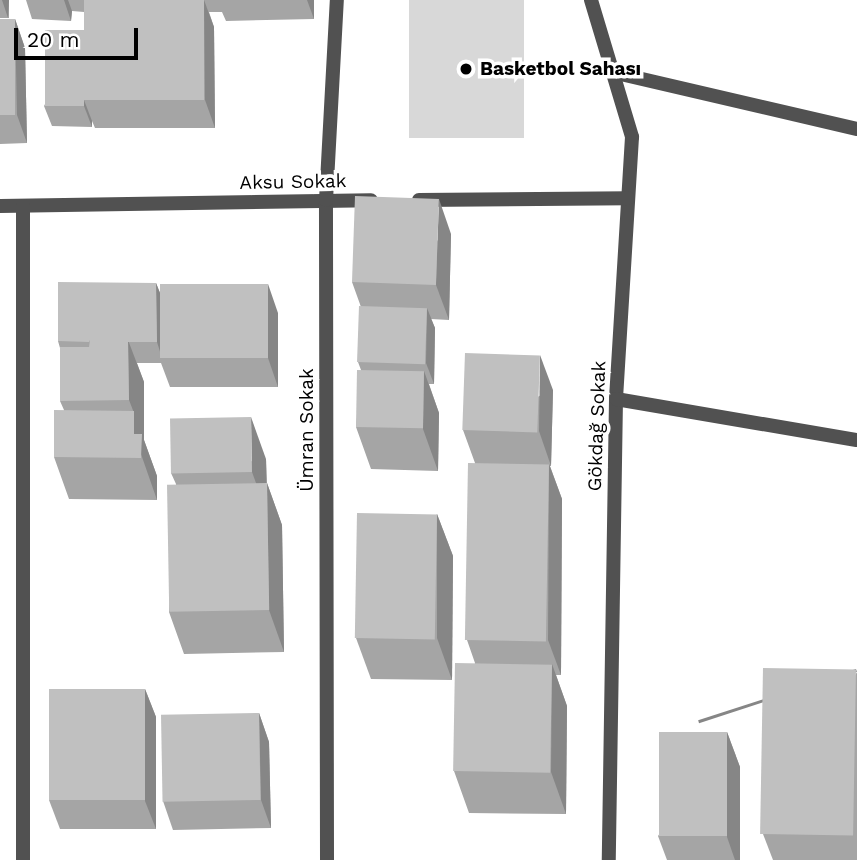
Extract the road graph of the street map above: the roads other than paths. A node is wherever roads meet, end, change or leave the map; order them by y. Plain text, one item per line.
1 (337, 0) edge
2 (591, 0) edge
3 (612, 72) junction
4 (857, 130) edge
5 (628, 198) junction
6 (326, 200) junction
7 (381, 200) edge
8 (408, 200) edge
9 (0, 206) edge
10 (23, 206) junction
11 (616, 399) junction
12 (857, 440) edge
13 (23, 860) edge
14 (327, 860) edge
15 (609, 860) edge

1 - 6 street, Ümran Sokak
2 - 3 street, Gökdağ Sokak
3 - 4 street
3 - 5 street, Gökdağ Sokak
5 - 8 street
5 - 11 street, Gökdağ Sokak
6 - 7 street, Aksu Sokak
6 - 10 street, Aksu Sokak
6 - 14 street, Ümran Sokak
9 - 10 street, Aksu Sokak
10 - 13 street
11 - 12 street
11 - 15 street, Gökdağ Sokak

